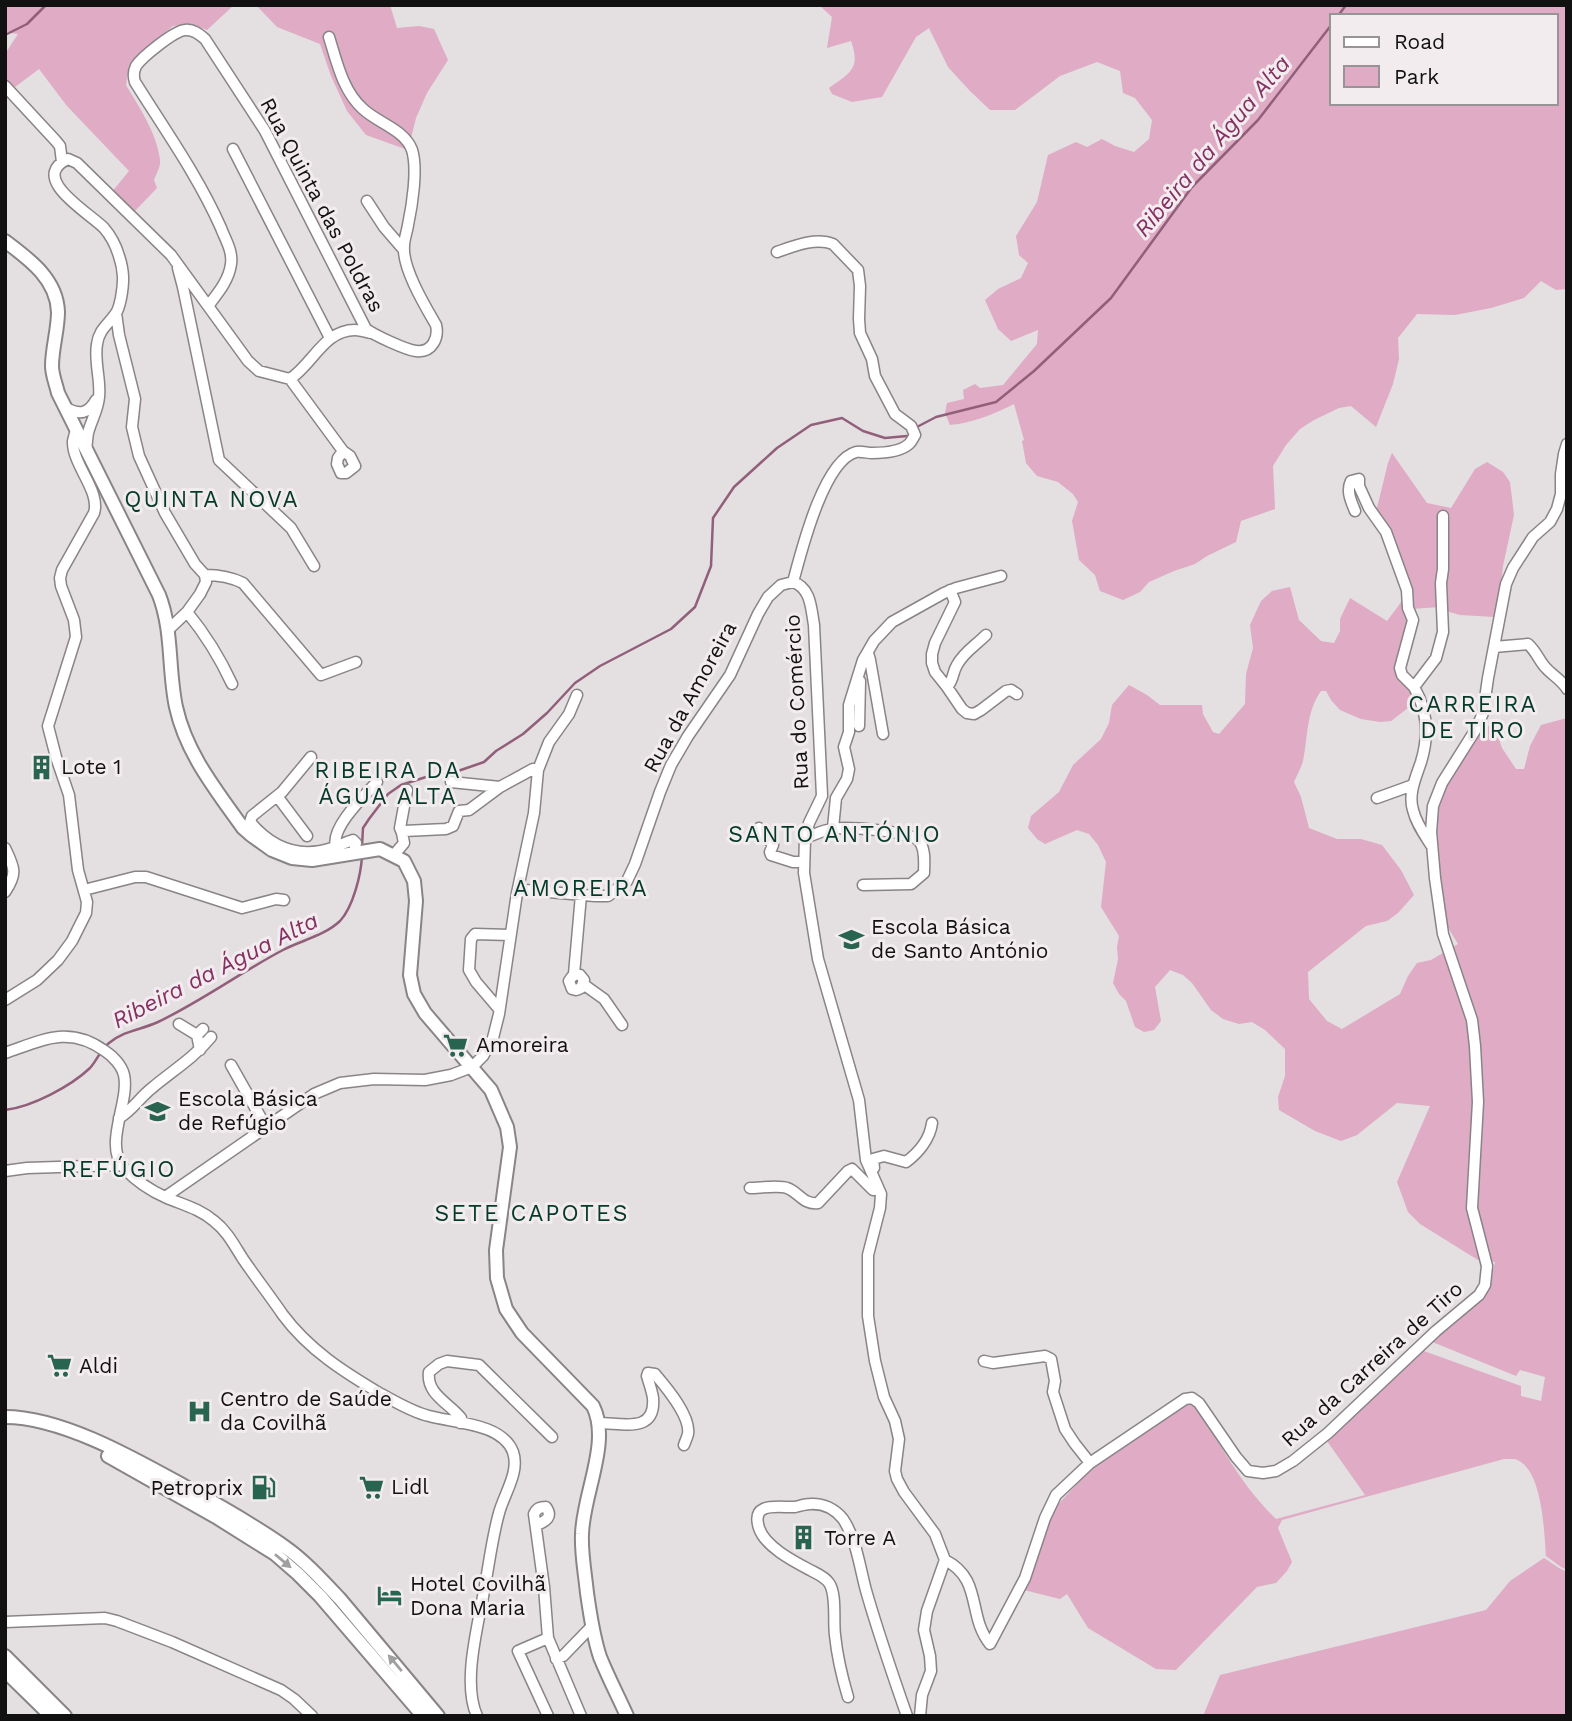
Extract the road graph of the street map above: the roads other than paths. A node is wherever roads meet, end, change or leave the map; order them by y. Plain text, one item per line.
1 (329, 37) dead end
2 (5, 86) edge
3 (233, 149) dead end
4 (62, 162) junction
5 (367, 201) dead end
6 (5, 241) edge
7 (403, 249) junction
8 (777, 252) dead end
9 (176, 261) junction
10 (208, 306) junction
11 (116, 313) junction
12 (371, 333) junction
13 (330, 338) junction
14 (290, 379) junction
15 (100, 394) junction
16 (94, 418) junction
17 (75, 422) junction
18 (1567, 444) edge
19 (86, 449) junction
20 (343, 452) dead end
21 (1355, 511) dead end
22 (1443, 516) dead end
23 (314, 566) dead end
24 (205, 575) junction
25 (1002, 576) dead end
26 (793, 582) junction
27 (950, 590) junction
28 (187, 612) junction
29 (168, 630) junction
30 (986, 635) dead end
31 (1494, 647) junction
32 (868, 653) junction
33 (356, 662) dead end
34 (858, 677) junction
35 (232, 684) dead end
36 (947, 687) junction
37 (1414, 687) junction
38 (1567, 688) edge
39 (1017, 694) dead end
40 (578, 695) dead end
41 (859, 726) dead end
42 (883, 734) dead end
43 (311, 757) dead end
44 (538, 770) junction
45 (377, 782) dead end
46 (451, 782) dead end
47 (1413, 785) junction
48 (500, 787) junction
49 (407, 790) dead end
50 (277, 796) junction
51 (1377, 798) dead end
52 (759, 828) dead end
53 (833, 828) junction
54 (402, 833) junction
55 (307, 836) dead end
56 (805, 838) junction
57 (336, 847) junction
58 (5, 848) edge
59 (1433, 848) junction
60 (359, 852) junction
61 (393, 856) junction
62 (804, 862) junction
63 (863, 885) dead end
64 (84, 890) junction
65 (5, 892) edge
66 (517, 893) junction
67 (582, 895) junction
68 (284, 900) dead end
69 (510, 935) junction
70 (5, 1000) edge
71 (499, 1009) junction
72 (178, 1024) dead end
73 (622, 1025) dead end
74 (211, 1037) dead end
75 (200, 1050) junction
76 (5, 1053) edge
77 (231, 1065) dead end
78 (472, 1067) junction
79 (119, 1118) junction
80 (932, 1123) dead end
81 (266, 1127) junction
82 (121, 1166) junction
83 (5, 1171) edge
84 (750, 1188) dead end
85 (880, 1192) junction
86 (165, 1197) junction
87 (984, 1361) dead end
88 (5, 1417) edge
89 (460, 1423) junction
90 (598, 1423) junction
91 (5, 1425) edge
92 (552, 1437) dead end
93 (684, 1445) dead end
94 (1090, 1462) junction
95 (537, 1525) dead end
96 (945, 1560) junction
97 (5, 1622) edge
98 (592, 1626) junction
99 (548, 1638) junction
100 (5, 1656) edge
101 (556, 1659) junction
102 (5, 1671) edge
103 (848, 1697) dead end
104 (51, 1716) edge
105 (65, 1716) edge
106 (312, 1716) edge
107 (423, 1716) edge
108 (438, 1716) edge
109 (477, 1716) edge
110 (548, 1716) edge
111 (581, 1716) edge
112 (627, 1716) edge
113 (907, 1716) edge
114 (920, 1716) edge

1 - 7 street, Rua Quinta das Poldras
2 - 4 street
3 - 13 street
4 - 9 street
4 - 11 street
5 - 7 street, Rua Quinta das Poldras
6 - 17 main road
7 - 12 street, Rua Quinta das Poldras
8 - 26 street
9 - 10 street
9 - 23 street
10 - 12 street, Rua Quinta das Poldras
10 - 14 street
11 - 15 street
11 - 24 street
12 - 13 street
13 - 14 street
14 - 20 street
15 - 16 street
15 - 17 street
16 - 17 street
16 - 19 street
17 - 19 main road
17 - 64 street
18 - 31 street, Rua da Carreira de Tiro
19 - 29 main road
21 - 37 street
22 - 37 street
24 - 28 street
24 - 33 street
25 - 27 street
26 - 56 street, Rua do Comércio
26 - 67 street, Rua da Amoreira
27 - 32 street
27 - 36 street
28 - 29 street
28 - 35 street
29 - 60 main road
30 - 36 street
31 - 38 street
31 - 59 street, Rua da Carreira de Tiro
32 - 34 street
32 - 42 street
34 - 41 street
34 - 53 street
36 - 39 street
37 - 47 street
40 - 44 street
43 - 50 street
44 - 48 street
44 - 66 street
45 - 57 street
46 - 48 street
47 - 51 street
47 - 59 street
48 - 54 street
49 - 54 street
50 - 55 street
50 - 57 street
52 - 62 street
53 - 56 street
53 - 63 street
54 - 61 street
56 - 62 street, Rua do Comércio
57 - 60 street
58 - 65 street
59 - 94 street, Rua da Carreira de Tiro
60 - 61 main road
61 - 78 main road
62 - 85 street, Rua do Comércio
64 - 68 street
64 - 70 street
66 - 67 street, Rua da Amoreira
66 - 69 street
67 - 73 street
69 - 71 street
69 - 71 street
71 - 78 street
72 - 75 street
74 - 75 street
75 - 79 street
76 - 79 street
77 - 81 street
78 - 81 street
78 - 90 main road
79 - 82 street
80 - 85 street
81 - 86 street
82 - 83 street
82 - 86 street
84 - 85 street
85 - 96 street
86 - 89 street
87 - 94 street
108 -> 88 main road
89 - 92 street
89 - 109 street
90 - 93 street
90 - 98 main road
91 -> 107 main road
94 - 96 street, Rua da Carreira de Tiro
95 - 99 street
96 - 114 street
97 - 106 street
98 - 101 street
98 - 112 main road
99 - 101 street
99 - 110 street
100 - 105 main road
101 - 111 street
102 - 104 main road
103 - 113 street

